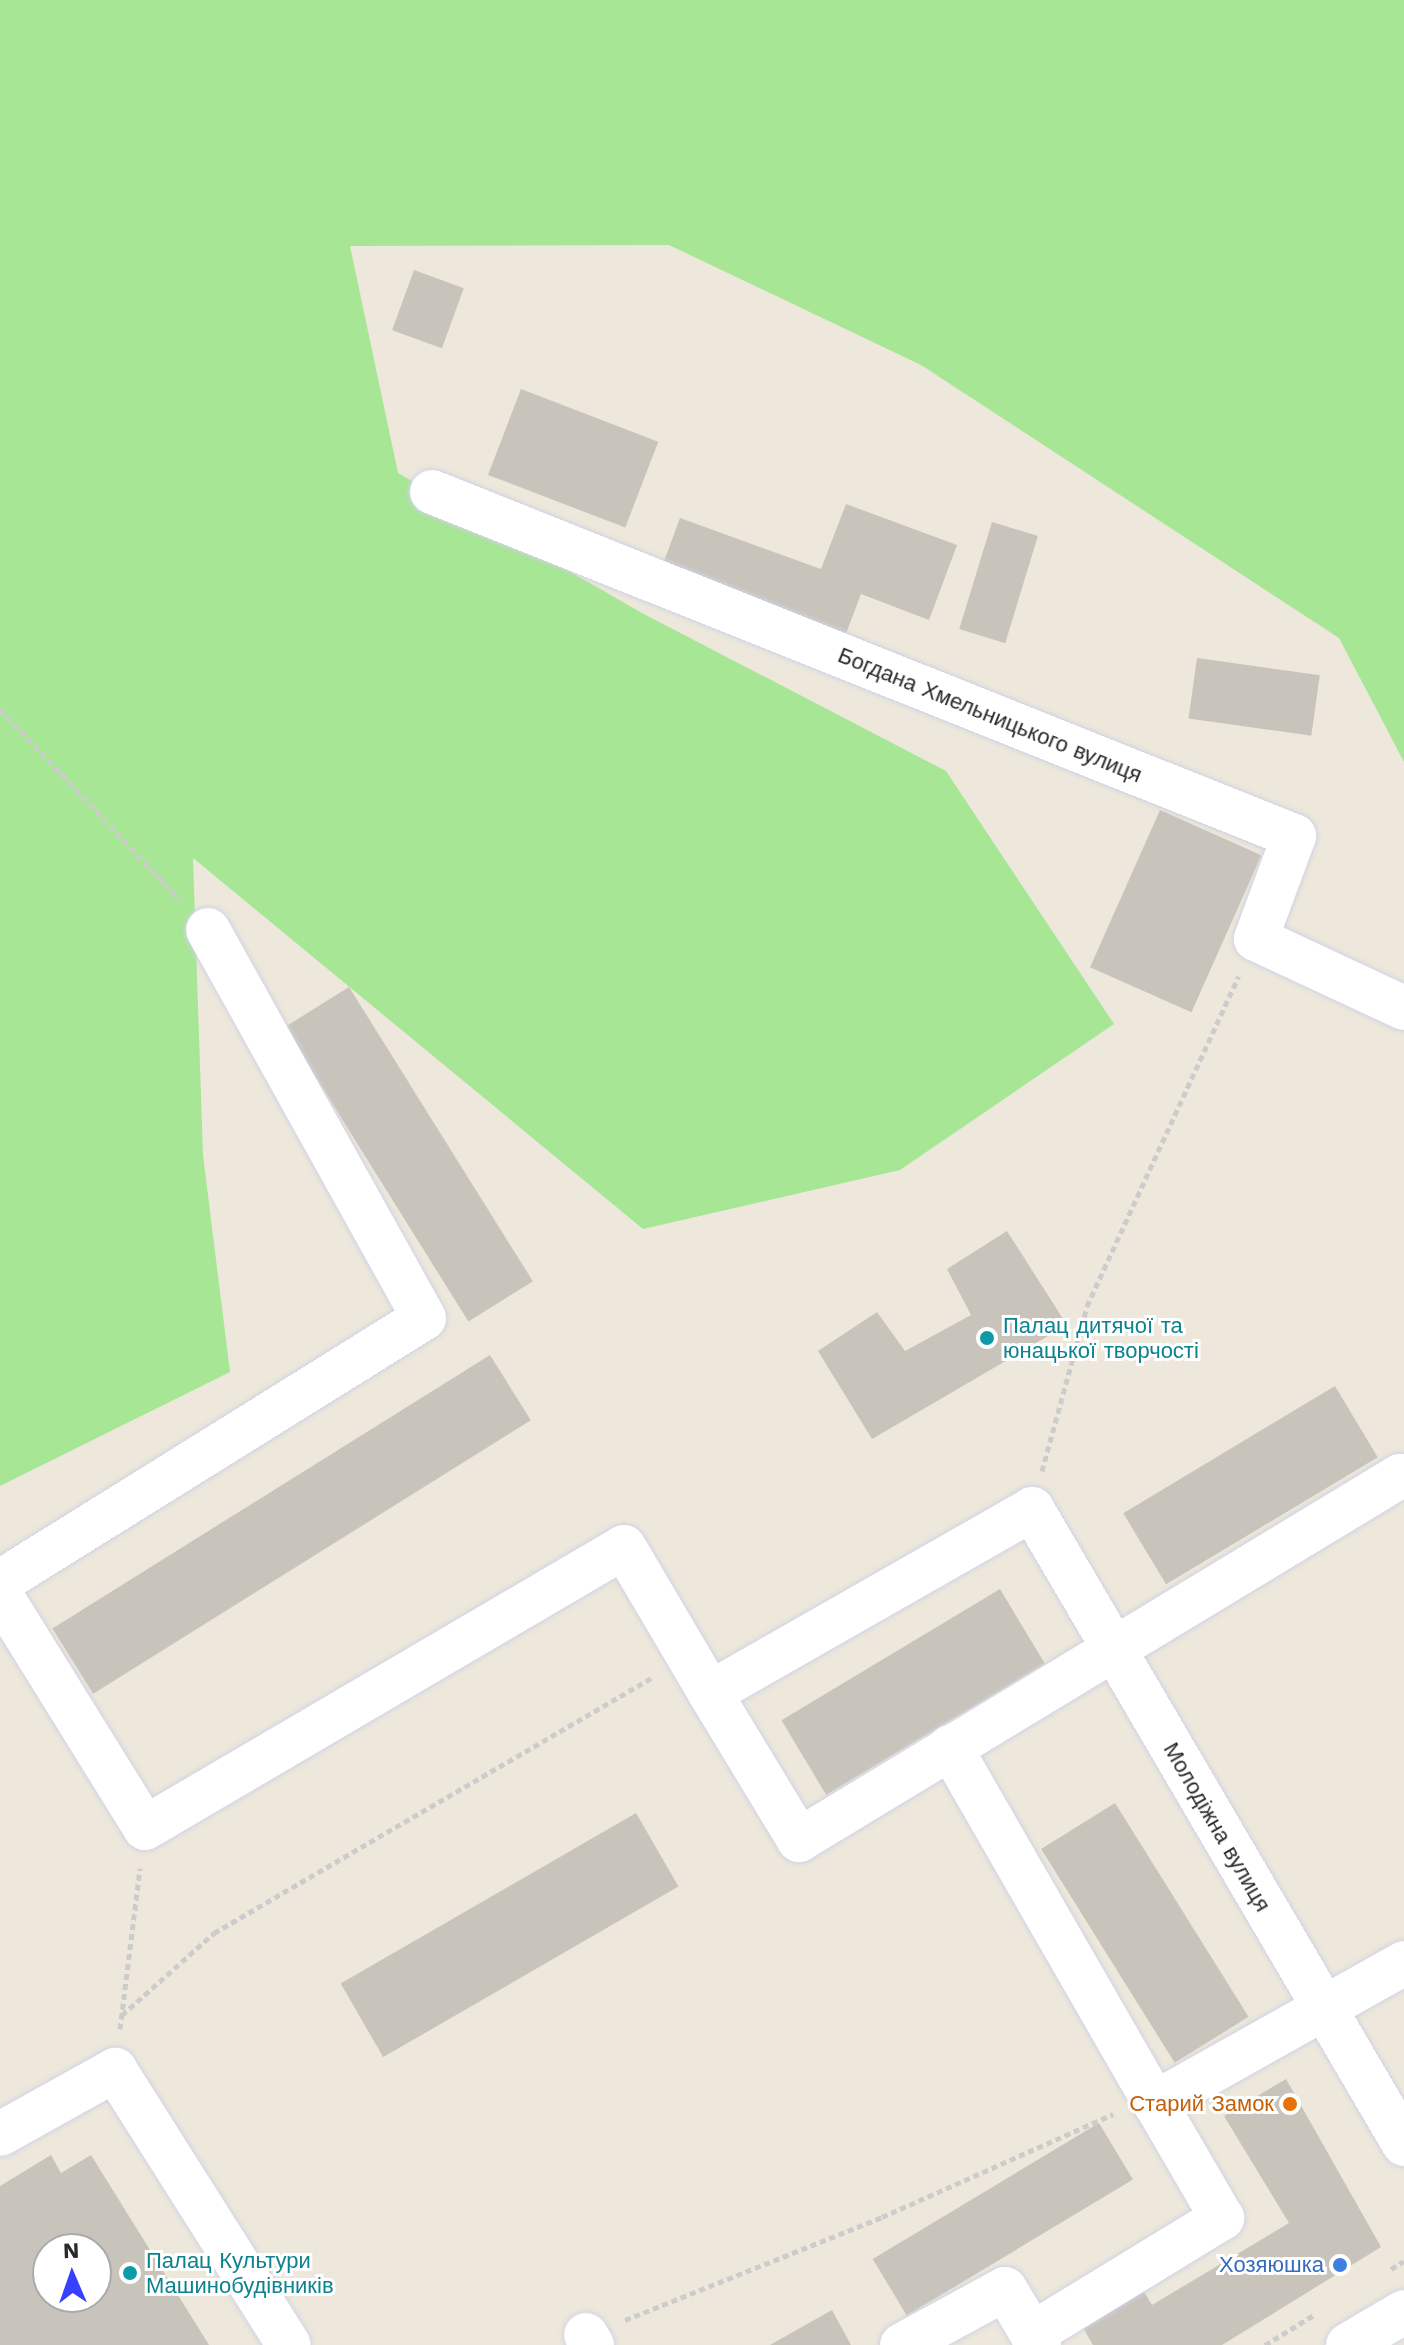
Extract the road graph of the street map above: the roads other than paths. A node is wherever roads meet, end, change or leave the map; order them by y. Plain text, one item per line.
1 (432, 492) dead end
2 (208, 930) road end
3 (1404, 1008) edge
4 (1400, 1476) dead end
5 (0, 1582) edge
6 (0, 1594) edge
7 (1112, 1647) junction
8 (710, 1693) junction
9 (950, 1747) junction
10 (1404, 1963) edge
11 (1322, 2007) junction
12 (1155, 2103) junction
13 (0, 2134) edge
14 (1404, 2144) edge
15 (1404, 2312) edge
16 (1035, 2340) edge
17 (289, 2345) edge
18 (902, 2345) edge
19 (1348, 2345) edge

1 - 3 street, Богдана Хмельницького вулиця
2 - 5 street
4 - 7 street
6 - 8 street
7 - 8 street, Молодіжна вулиця
7 - 9 street
7 - 11 street, Молодіжна вулиця
8 - 9 street
9 - 12 street
10 - 11 street
11 - 12 street
11 - 14 street, Молодіжна вулиця
12 - 16 street
13 - 17 street
15 - 19 street
16 - 18 street

